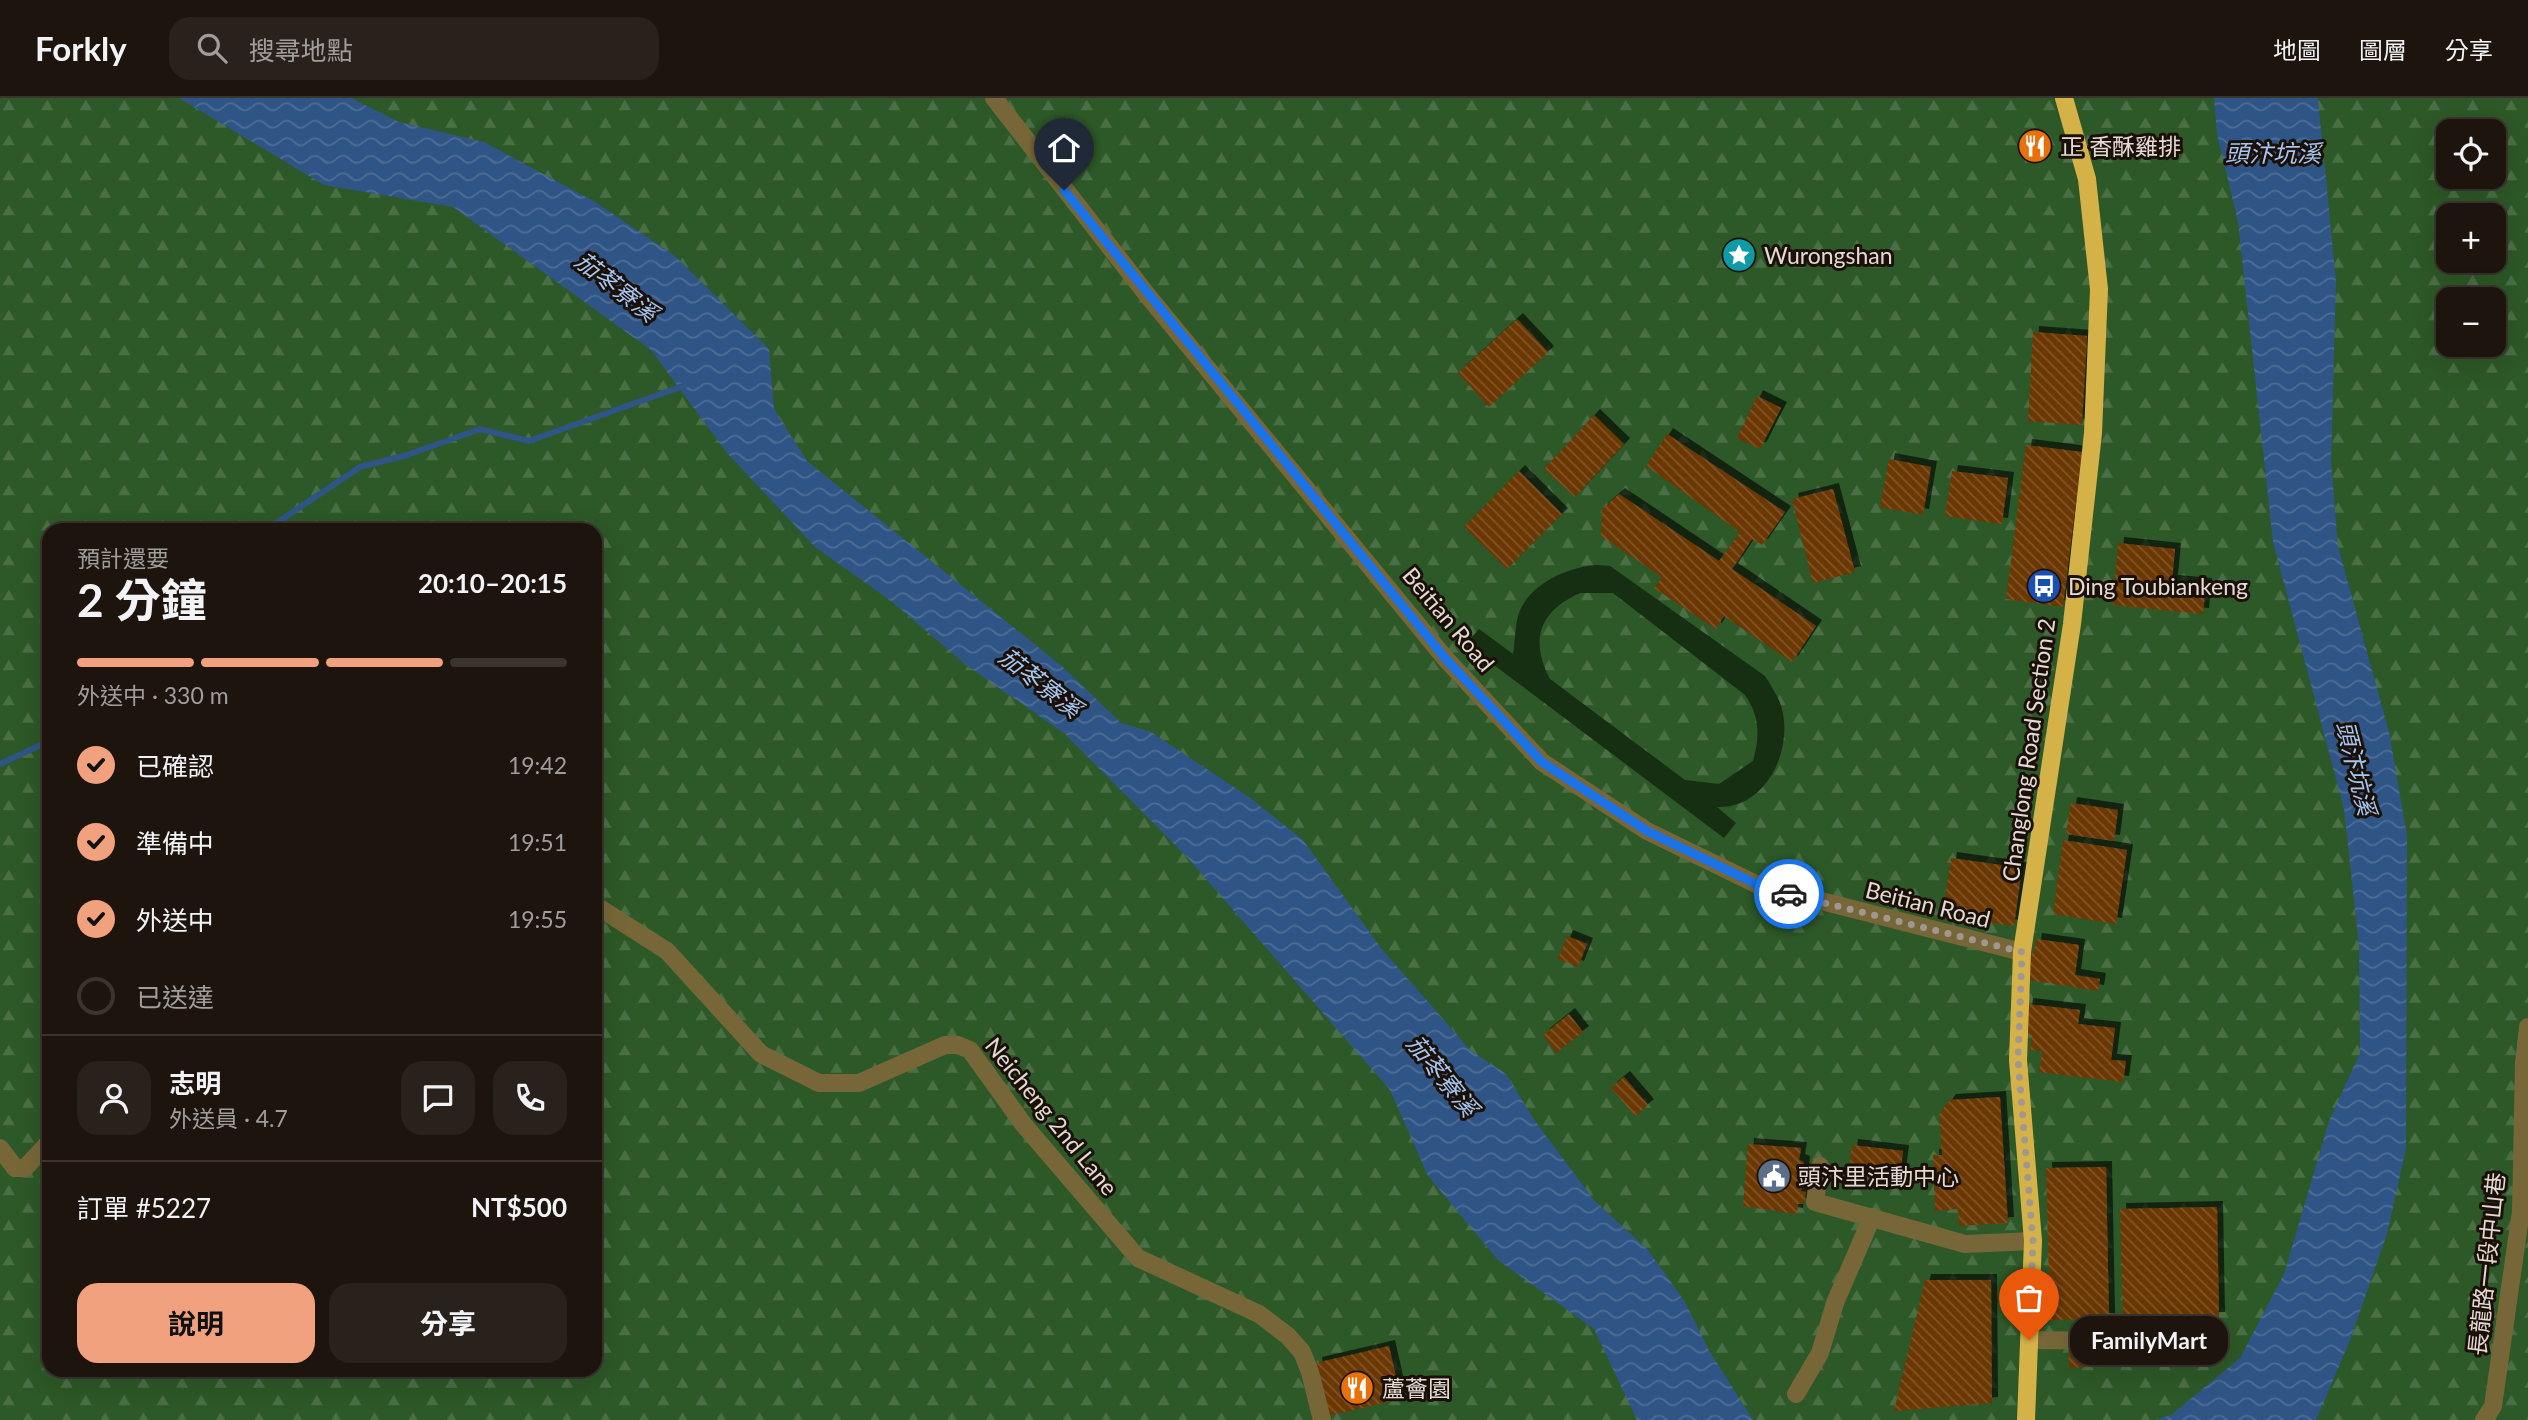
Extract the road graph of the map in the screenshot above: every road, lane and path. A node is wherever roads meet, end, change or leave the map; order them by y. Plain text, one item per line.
1 (994, 98) edge
2 (2064, 98) edge
3 (602, 909) edge
4 (2022, 952) junction
5 (2528, 1027) edge
6 (0, 1148) edge
7 (42, 1150) edge
8 (1820, 1166) dead end
9 (1872, 1217) junction
10 (2033, 1241) junction
11 (2029, 1340) junction
12 (2111, 1341) dead end
13 (1796, 1394) dead end
14 (1322, 1420) edge
15 (2026, 1420) edge
16 (2484, 1420) edge

1 - 4 street, Beitian Road
2 - 4 main road, Changlong Road Section 2
3 - 14 street, Neicheng 2nd Lane
4 - 10 main road, Changlong Road Section 2
5 - 16 street, 長龍路一段中山巷
6 - 7 street
8 - 9 street
9 - 10 street
9 - 13 street
10 - 11 main road, Changlong Road Section 2
11 - 12 street
11 - 15 main road, Changlong Road Section 2

